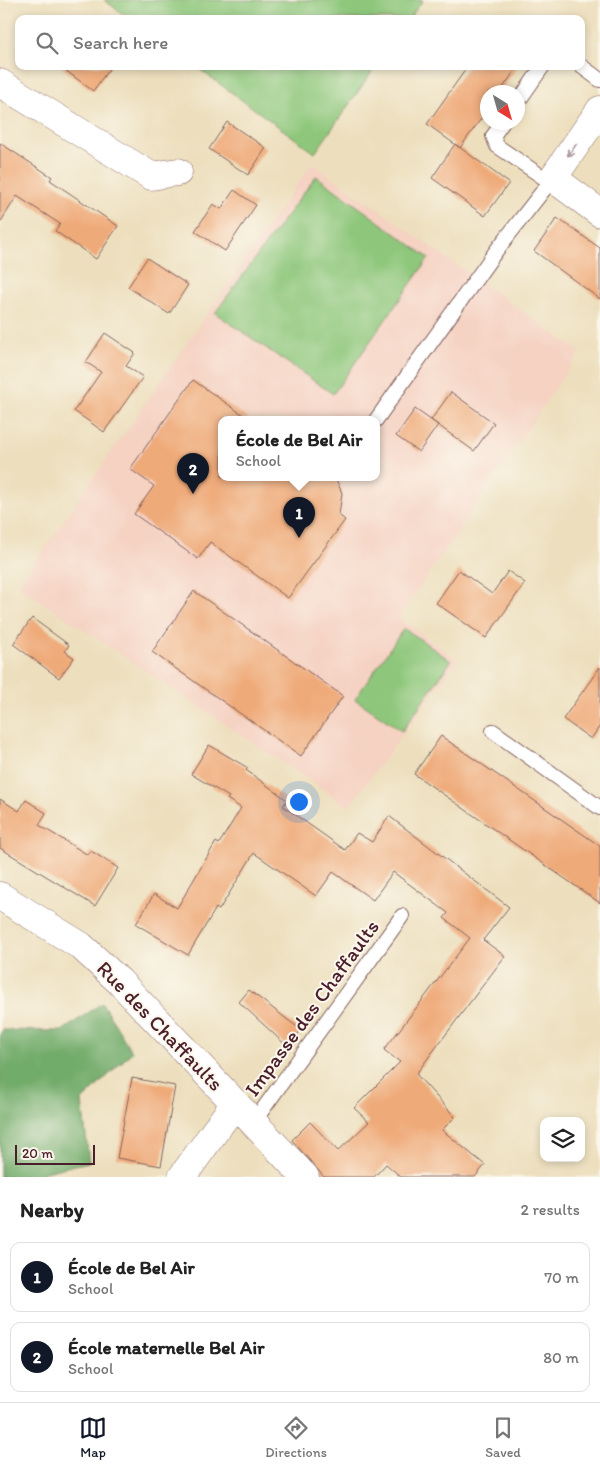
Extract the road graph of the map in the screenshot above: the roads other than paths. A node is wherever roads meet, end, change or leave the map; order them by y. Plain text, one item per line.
1 (585, 69) edge
2 (540, 70) edge
3 (600, 80) edge
4 (0, 83) edge
5 (525, 92) edge
6 (600, 110) edge
7 (497, 130) edge
8 (178, 172) dead end
9 (552, 180) junction
10 (600, 213) edge
11 (379, 416) edge
12 (493, 731) dead end
13 (600, 808) edge
14 (0, 896) edge
15 (402, 916) dead end
16 (235, 1103) junction
17 (253, 1123) junction
18 (182, 1177) edge
19 (305, 1177) edge

1 - 3 lane
2 - 5 lane
4 - 8 street
6 -> 9 street
7 - 9 lane
9 - 10 street
9 - 11 lane
12 - 13 lane
14 - 16 street, Rue des Chaffaults
15 - 17 lane, Impasse des Chaffaults
16 - 17 street, Rue des Chaffaults
16 - 18 street
17 - 19 street, Rue des Chaffaults

